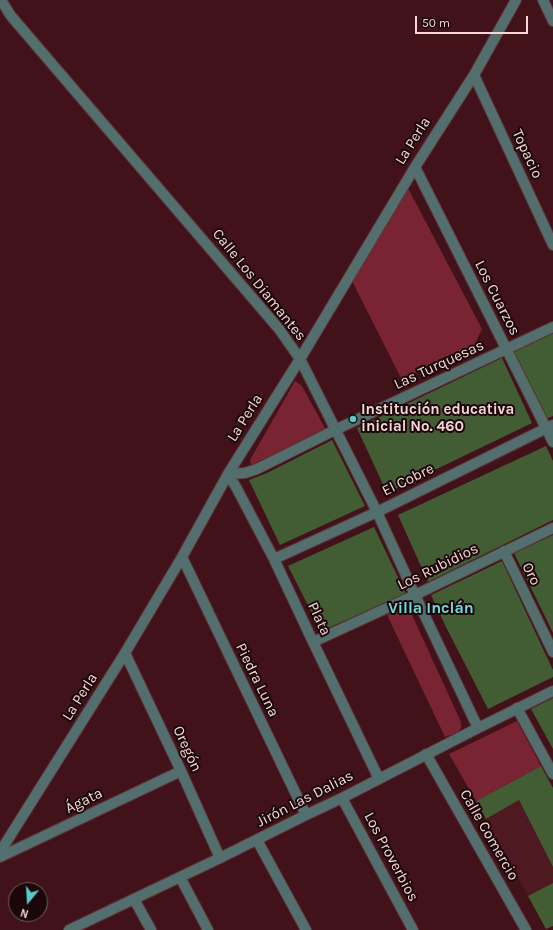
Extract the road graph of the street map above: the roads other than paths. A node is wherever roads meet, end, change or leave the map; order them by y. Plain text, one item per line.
1 (1, 0) edge
2 (516, 0) edge
3 (543, 0) edge
4 (0, 12) edge
5 (553, 21) edge
6 (22, 28) junction
7 (474, 75) junction
8 (415, 167) junction
9 (553, 245) edge
10 (553, 327) edge
11 (506, 349) junction
12 (300, 359) junction
13 (549, 426) edge
14 (335, 430) junction
15 (553, 442) edge
16 (228, 474) junction
17 (377, 512) junction
18 (553, 528) edge
19 (504, 552) junction
20 (182, 557) junction
21 (274, 559) junction
22 (415, 595) junction
23 (313, 642) junction
24 (553, 652) edge
25 (125, 653) junction
26 (553, 691) edge
27 (518, 708) junction
28 (478, 728) junction
29 (426, 754) junction
30 (181, 771) junction
31 (553, 774) edge
32 (379, 779) junction
33 (342, 798) junction
34 (306, 815) junction
35 (258, 840) junction
36 (0, 852) edge
37 (0, 857) edge
38 (220, 858) junction
39 (180, 877) junction
40 (134, 899) junction
41 (69, 930) edge
42 (151, 930) edge
43 (208, 930) edge
44 (306, 930) edge
45 (413, 930) edge
46 (526, 930) edge

1 - 6 street, Calle Los Diamantes
2 - 7 street, La Perla
3 - 5 street
4 - 6 street, Calle Los Diamantes
6 - 12 street, Calle Los Diamantes
7 - 8 street, La Perla
7 - 9 street, Topacio
8 - 11 street, Los Cuarzos
8 - 12 street, La Perla
10 - 11 street, Las Turquesas
11 - 13 street, Los Cuarzos
11 - 14 street, Las Turquesas
12 - 14 street, Calle Los Diamantes
12 - 16 street, La Perla
13 - 15 street, Los Cuarzos
13 - 17 street, El Cobre
14 - 16 street, Las Turquesas
14 - 17 street, Calle Los Diamantes
16 - 20 street, La Perla
16 - 21 street, Plata
17 - 21 street, El Cobre
17 - 22 street, Calle Los Diamantes
18 - 19 street, Los Rubidios
19 - 22 street, Los Rubidios
19 - 24 street, Oro
20 - 25 street, La Perla
20 - 34 street, Piedra Luna
21 - 23 street, Plata
22 - 23 street, Los Rubidios
22 - 28 street, Calle Los Diamantes
23 - 32 street, Plata
25 - 30 street, Oregón
25 - 36 street, La Perla
26 - 27 street, Jirón Las Dalias
27 - 28 street, Jirón Las Dalias
27 - 31 street
28 - 29 street, Jirón Las Dalias
29 - 32 street, Jirón Las Dalias
29 - 46 street, Calle Comercio
30 - 37 street, Ágata
30 - 38 street, Oregón
32 - 33 street, Jirón Las Dalias
33 - 34 street, Jirón Las Dalias
33 - 45 street, Los Proverbios
34 - 35 street, Jirón Las Dalias
35 - 38 street, Jirón Las Dalias
35 - 44 street
38 - 39 street, Jirón Las Dalias
39 - 40 street, Jirón Las Dalias
39 - 43 street
40 - 41 street, Jirón Las Dalias
40 - 42 street

